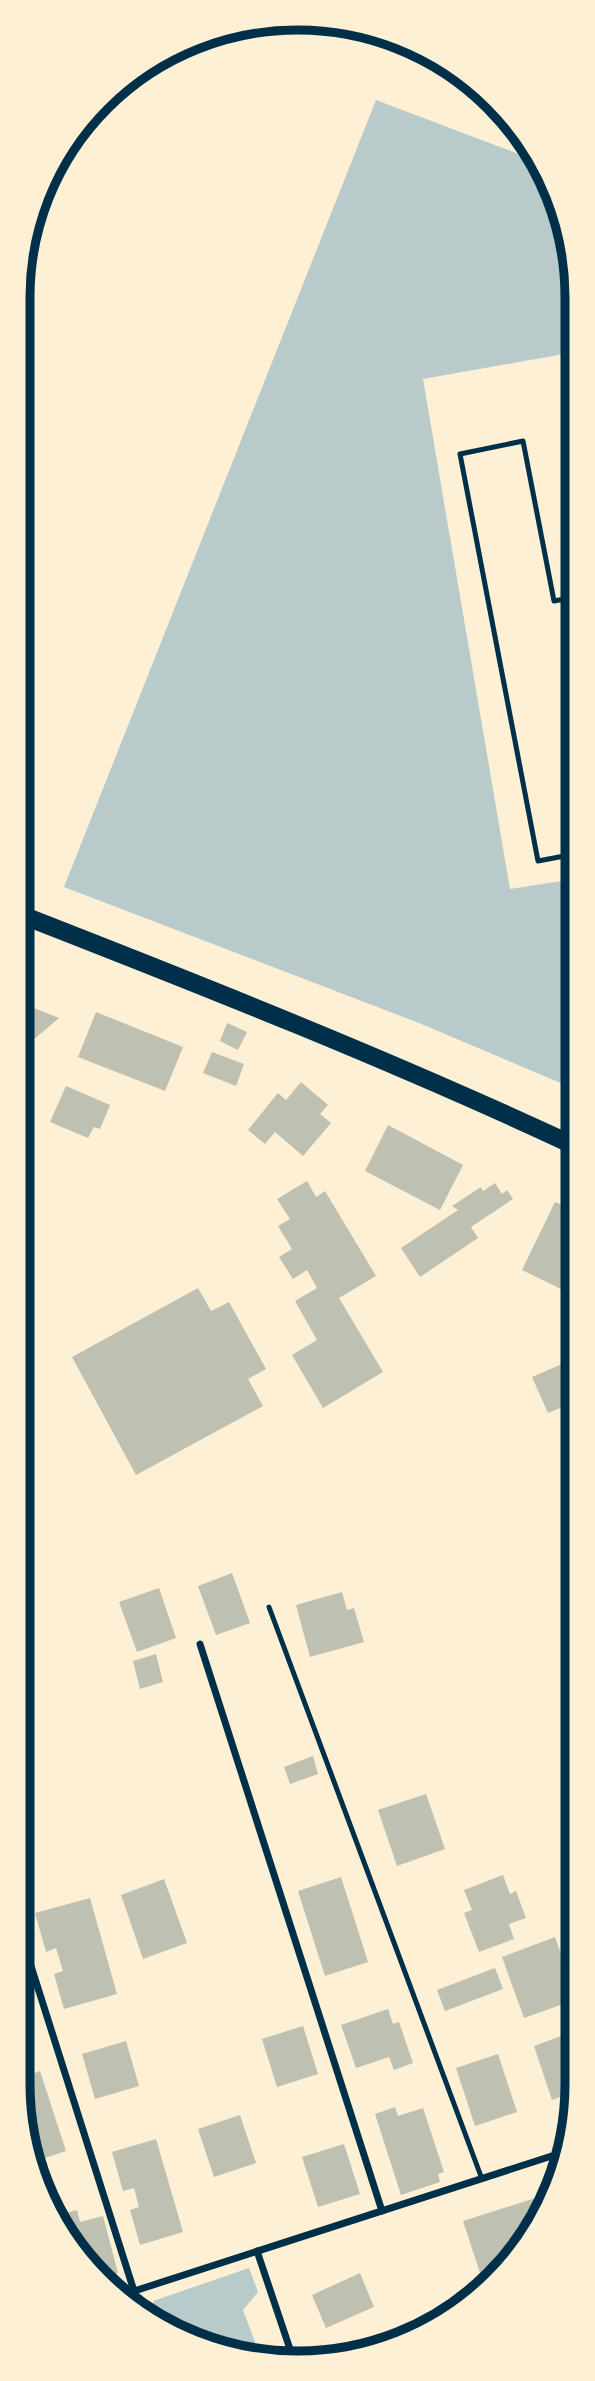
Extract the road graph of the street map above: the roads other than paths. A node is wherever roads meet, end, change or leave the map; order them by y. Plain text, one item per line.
1 (565, 599) edge
2 (565, 856) edge
3 (30, 918) edge
4 (565, 1141) edge
5 (269, 1607) dead end
6 (200, 1644) dead end
7 (30, 1963) edge
8 (555, 2155) edge
9 (482, 2179) junction
10 (382, 2211) junction
11 (257, 2251) junction
12 (134, 2291) junction
13 (130, 2292) edge
14 (291, 2351) edge

1 - 2 lane
3 - 4 main road
5 - 9 lane
6 - 10 street
7 - 12 street
8 - 9 street
9 - 10 street
10 - 11 street
11 - 12 street
11 - 14 street
12 - 13 street

